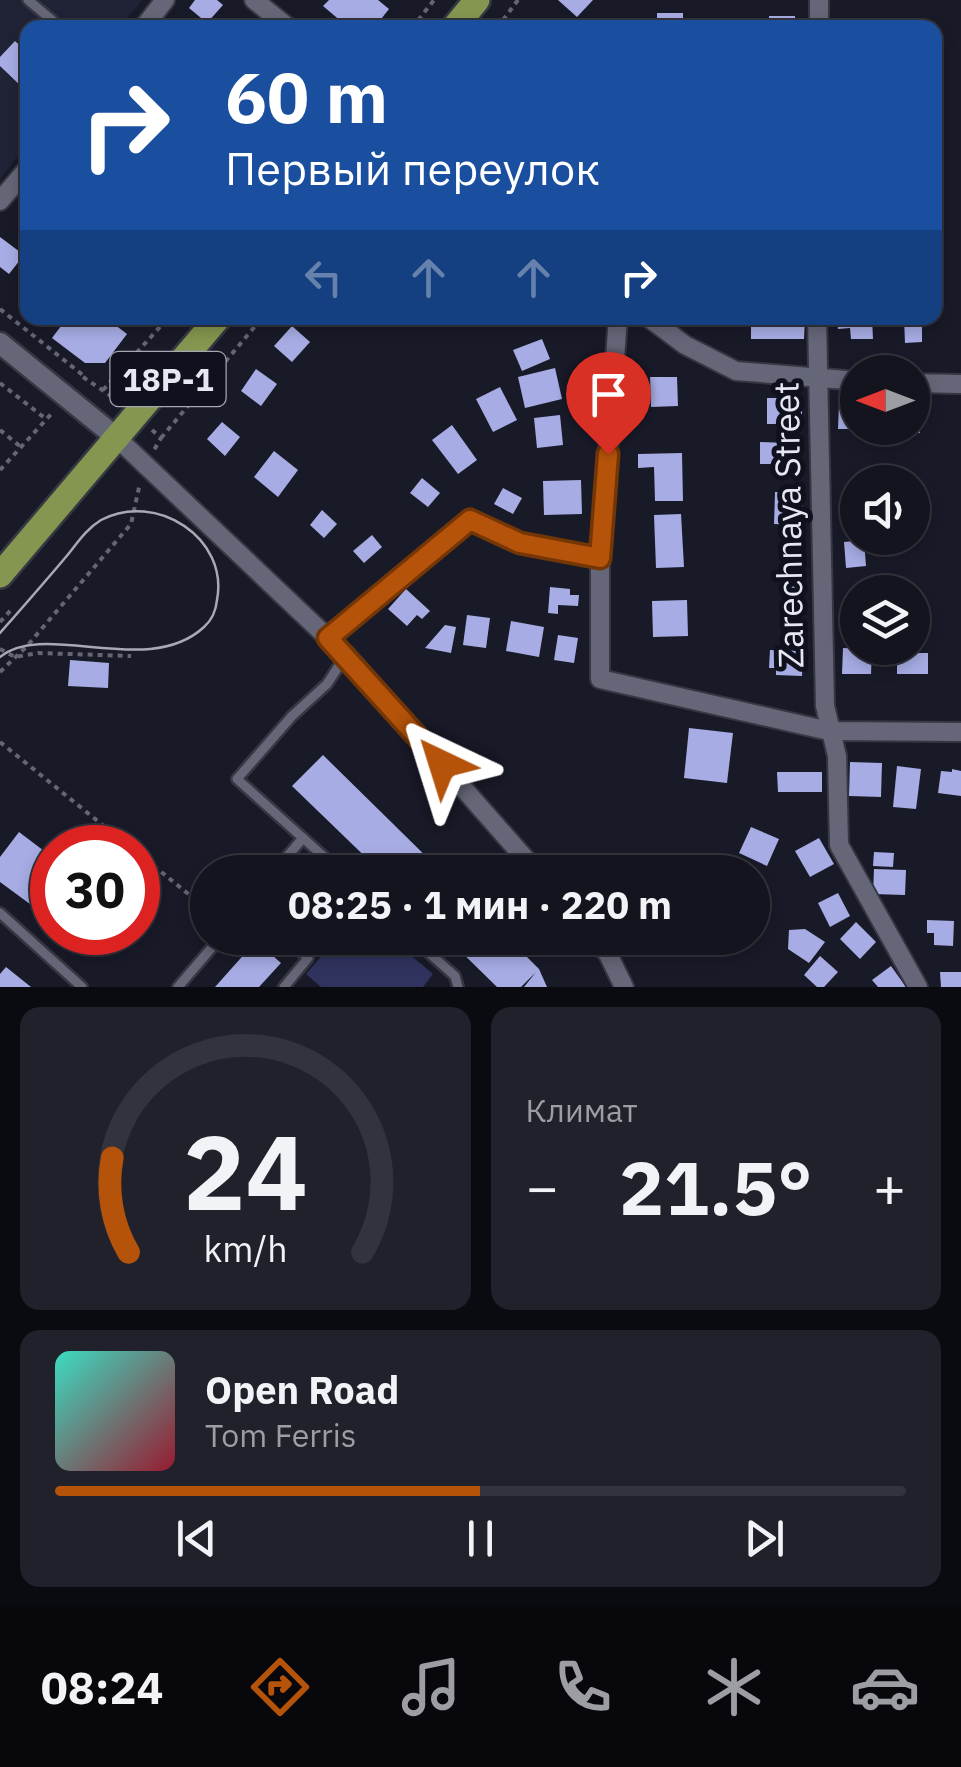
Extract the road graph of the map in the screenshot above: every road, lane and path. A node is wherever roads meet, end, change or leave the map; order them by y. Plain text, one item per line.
1 (28, 0) edge
2 (166, 0) edge
3 (254, 0) edge
4 (434, 0) edge
5 (477, 0) edge
6 (52, 20) edge
7 (150, 20) edge
8 (279, 20) edge
9 (418, 20) edge
10 (461, 20) edge
11 (20, 177) edge
12 (0, 201) edge
13 (0, 310) edge
14 (162, 325) edge
15 (212, 325) edge
16 (256, 325) edge
17 (617, 325) edge
18 (659, 325) edge
19 (817, 325) edge
20 (0, 343) edge
21 (84, 376) junction
22 (816, 380) junction
23 (840, 381) edge
24 (0, 383) edge
25 (930, 383) edge
26 (961, 384) edge
27 (77, 385) dead end
28 (103, 390) junction
29 (114, 398) dead end
30 (58, 408) dead end
31 (46, 419) junction
32 (148, 427) dead end
33 (0, 430) edge
34 (117, 438) junction
35 (160, 438) junction
36 (22, 447) junction
37 (150, 458) dead end
38 (0, 469) edge
39 (140, 480) dead end
40 (600, 558) junction
41 (0, 575) edge
42 (11, 610) dead end
43 (0, 622) edge
44 (328, 638) junction
45 (0, 649) edge
46 (131, 656) dead end
47 (346, 656) junction
48 (15, 657) junction
49 (0, 672) edge
50 (829, 732) junction
51 (961, 732) edge
52 (0, 742) edge
53 (103, 825) edge
54 (303, 838) junction
55 (288, 855) edge
56 (322, 855) edge
57 (522, 855) edge
58 (160, 871) edge
59 (190, 895) edge
60 (0, 914) edge
61 (205, 955) edge
62 (305, 955) edge
63 (431, 955) edge
64 (608, 955) edge
65 (608, 955) edge
66 (82, 987) edge
67 (178, 987) edge
68 (284, 987) edge
69 (458, 987) edge
70 (612, 987) edge
71 (624, 987) edge
72 (918, 987) edge

1 - 6 lane
2 - 7 street
3 - 8 street
4 - 9 path
5 - 10 main road
11 - 12 street
13 - 21 path
14 - 28 path
15 - 34 main road, 18Р-1
16 - 35 path
17 - 40 street
18 - 22 street
19 - 22 street, Zarechnaya Street
20 - 34 street
21 - 27 path
21 - 28 path
22 - 23 street
22 - 50 street, Zarechnaya Street
24 - 31 path
25 - 26 street
28 - 29 path
30 - 31 path
31 - 36 path
32 - 35 path
33 - 36 path
34 - 41 main road, 18Р-1
34 - 44 street
35 - 37 path
36 - 38 path
39 - 48 path
40 - 44 street
40 - 50 street
42 - 43 path
44 - 47 street
45 - 48 path
46 - 48 path
47 - 54 lane
47 - 57 street
48 - 49 path
50 - 51 street
50 - 72 street, Zarechnaya Street
52 - 53 path
54 - 55 lane
54 - 56 lane
58 - 59 path
60 - 66 lane
61 - 67 lane
62 - 68 lane
63 - 69 lane
64 - 70 lane
65 - 71 street

